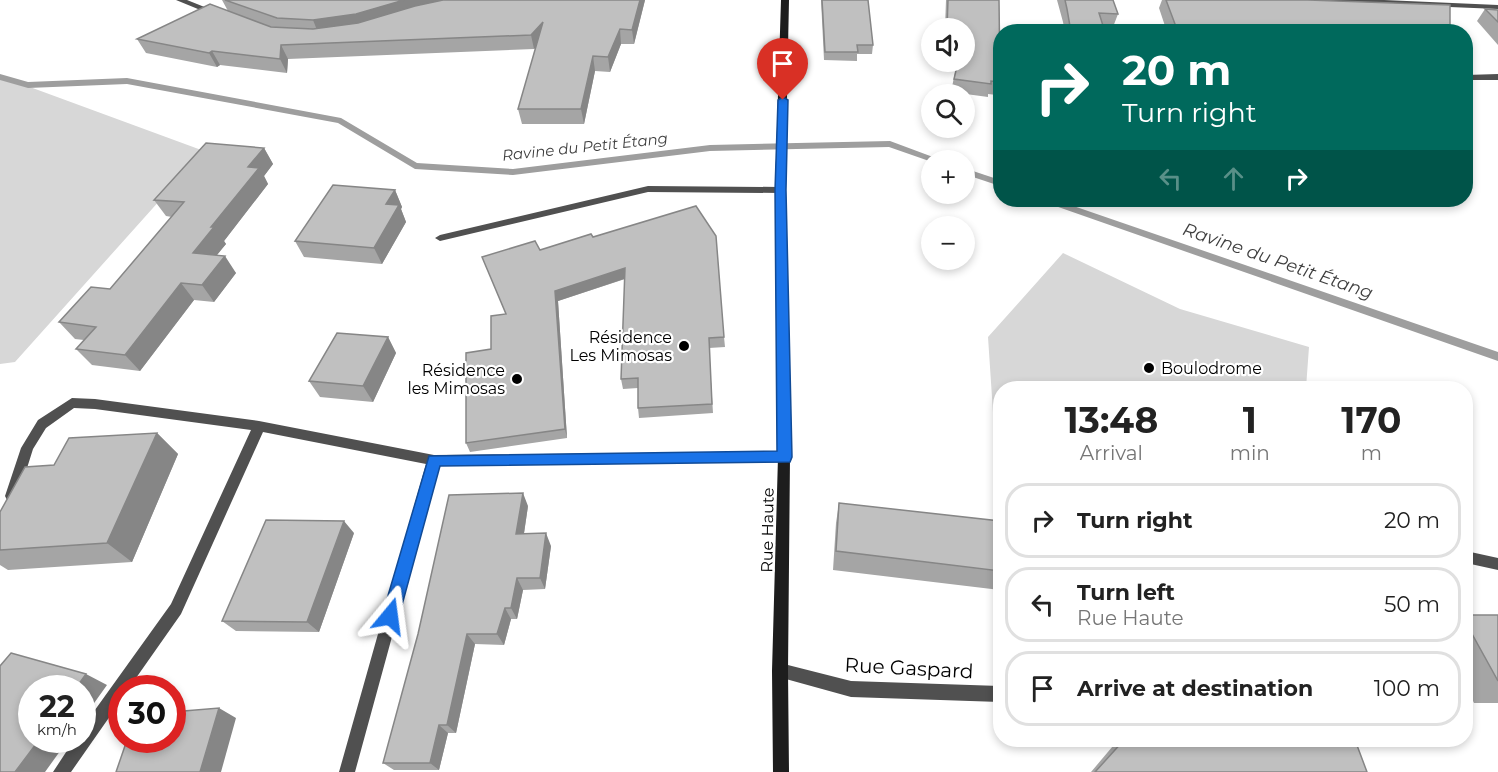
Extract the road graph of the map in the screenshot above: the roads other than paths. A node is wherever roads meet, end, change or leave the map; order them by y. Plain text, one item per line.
1 (180, 0) edge
2 (785, 0) edge
3 (1329, 0) edge
4 (1498, 7) edge
5 (231, 19) edge
6 (1498, 77) edge
7 (1473, 78) edge
8 (780, 190) junction
9 (440, 238) dead end
10 (259, 426) junction
11 (784, 457) junction
12 (434, 460) junction
13 (8, 510) edge
14 (1473, 559) edge
15 (1498, 564) edge
16 (780, 671) junction
17 (993, 694) edge
18 (61, 772) edge
19 (346, 772) edge
20 (781, 772) edge

1 - 5 street
2 - 8 main road, Rue Haute
3 - 4 street
6 - 7 street
8 - 9 street
8 - 11 main road, Rue Haute
10 - 12 street
10 - 13 street
10 - 18 street
11 - 12 street
11 - 16 main road, Rue Haute
12 - 19 street
14 - 15 street
16 - 17 street, Rue Gaspard
16 - 20 main road, Rue Haute

